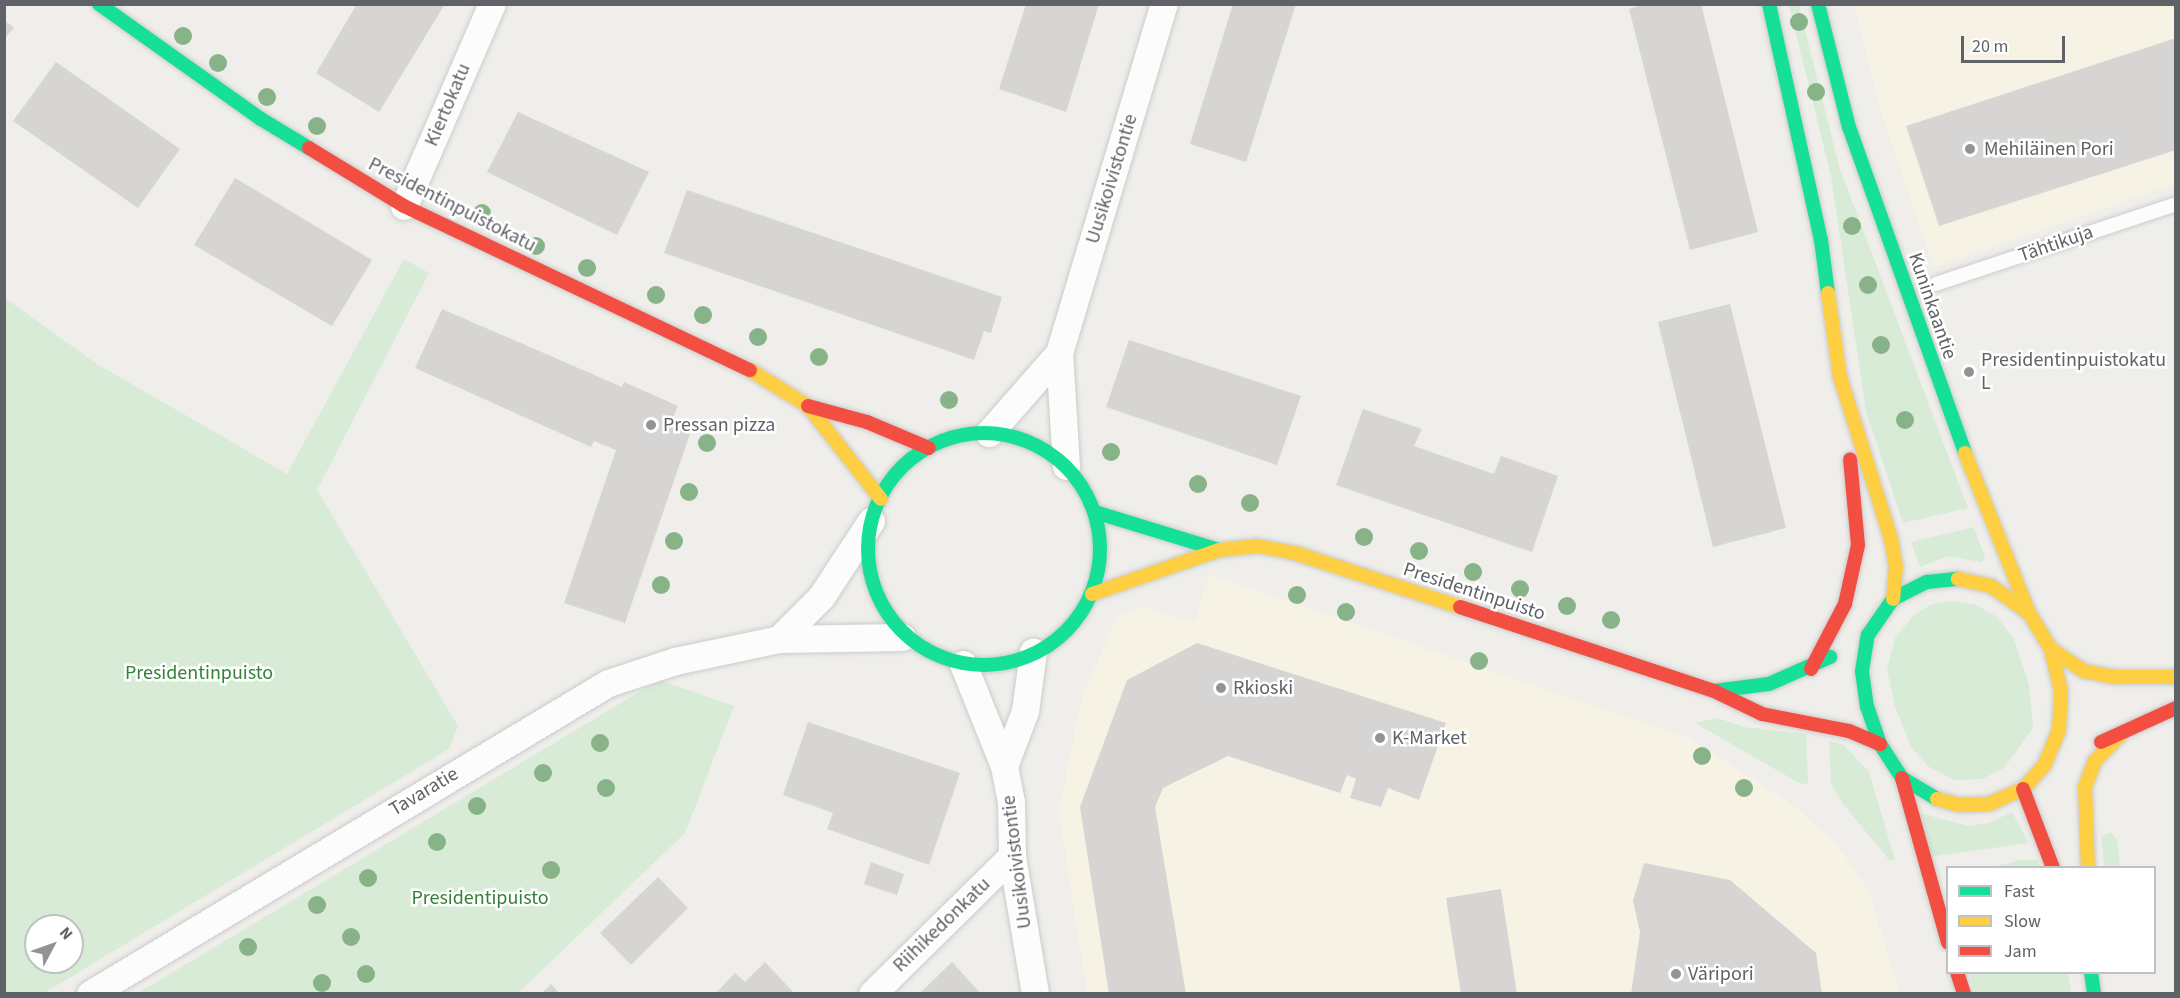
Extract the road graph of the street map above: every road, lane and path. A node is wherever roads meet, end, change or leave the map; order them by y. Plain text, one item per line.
1 (99, 4) edge
2 (492, 4) edge
3 (1164, 4) edge
4 (1769, 4) edge
5 (1818, 4) edge
6 (2175, 204) edge
7 (404, 206) junction
8 (1936, 284) dead end
9 (1059, 353) junction
10 (1840, 377) junction
11 (807, 406) junction
12 (989, 433) junction
13 (929, 448) junction
14 (1066, 466) junction
15 (876, 510) junction
16 (1098, 513) junction
17 (1219, 550) junction
18 (1092, 594) junction
19 (1893, 599) junction
20 (2029, 613) junction
21 (1868, 635) junction
22 (902, 637) junction
23 (779, 639) junction
24 (2051, 649) junction
25 (1033, 652) junction
26 (963, 664) junction
27 (1811, 669) junction
28 (2175, 677) edge
29 (1714, 691) junction
30 (2175, 708) edge
31 (2122, 733) junction
32 (1880, 744) junction
33 (2083, 749) dead end
34 (2064, 758) dead end
35 (1004, 766) junction
36 (2044, 766) junction
37 (1902, 778) junction
38 (2024, 789) junction
39 (1012, 856) junction
40 (2053, 866) edge
41 (2088, 866) edge
42 (1946, 939) edge
43 (1958, 974) edge
44 (2091, 974) edge
45 (90, 993) edge
46 (872, 993) edge
47 (1035, 993) edge
48 (1964, 993) edge
49 (2094, 993) edge

1 - 7 street, Presidentinpuistokatu
2 - 7 street, Kiertokatu
3 - 9 street, Uusikoivistontie
4 - 10 street
5 - 20 street, Kuninkaantie
6 - 8 lane, Tähtikuja
7 - 11 street, Presidentinpuistokatu
9 - 12 street
9 - 14 street
10 - 19 street
10 - 27 street
11 - 13 street, Presidentinpuistokatu
11 - 15 street, Presidentinpuistokatu
12 - 13 street
12 - 14 street
13 - 15 street
14 - 16 street
15 - 22 street
15 - 23 street
16 - 17 street, Presidentinpuisto
16 - 18 street
17 - 18 street, Presidentinpuisto
17 - 29 street, Presidentinpuisto
18 - 25 street
19 - 20 street
19 - 21 street
20 - 24 street
21 - 27 street
21 - 32 street
22 - 23 street, Tavaratie
22 - 26 street
23 - 45 street, Tavaratie
24 - 28 street
24 - 36 street
25 - 26 street
25 - 35 street
26 - 35 street, Uusikoivistontie
27 - 29 street
29 - 32 street
30 - 31 street
31 - 33 street
31 - 41 street
32 - 37 street
34 - 36 street
35 - 39 street, Uusikoivistontie
36 - 38 street
37 - 38 street
37 - 42 street
38 - 40 street
39 - 46 street, Riihikedonkatu
39 - 47 street, Uusikoivistontie
43 - 48 street
44 - 49 street

